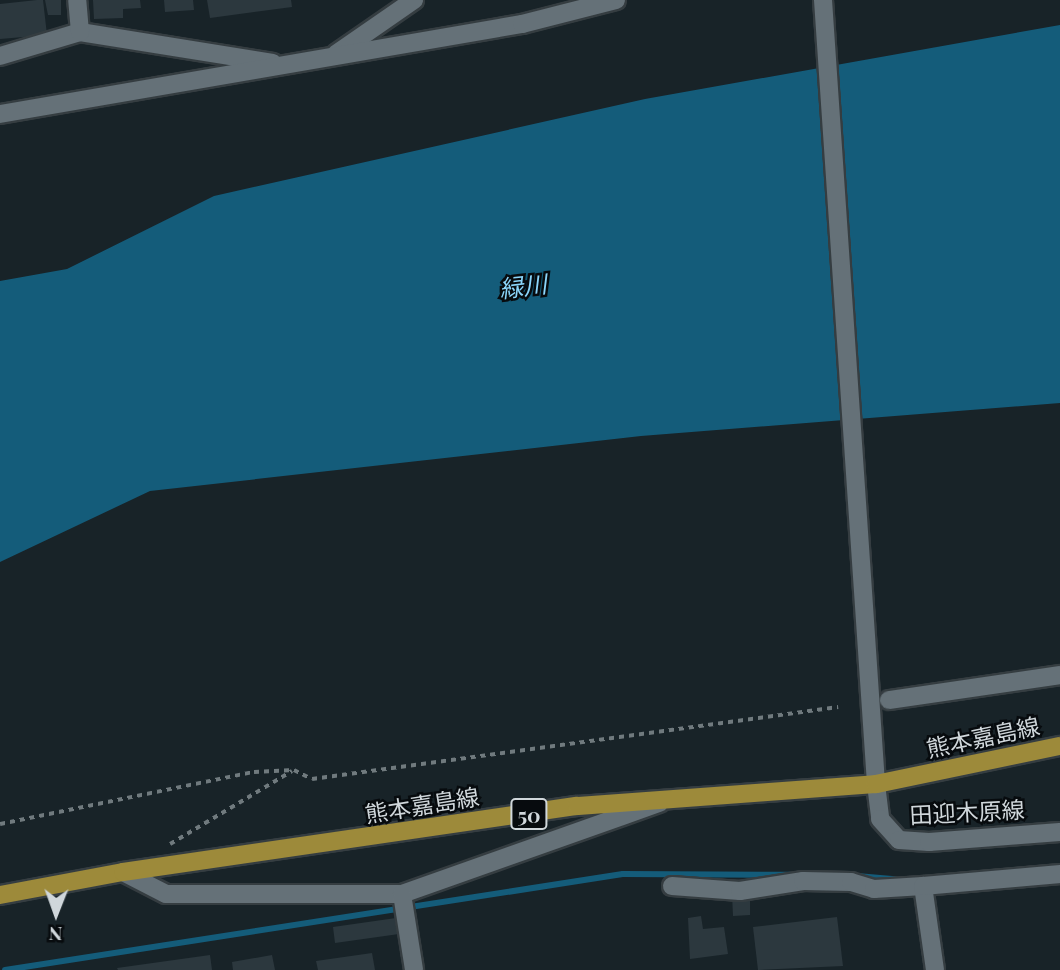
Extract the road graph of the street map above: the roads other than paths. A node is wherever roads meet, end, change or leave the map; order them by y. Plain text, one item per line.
1 (77, 0) edge
2 (414, 0) edge
3 (616, 0) edge
4 (823, 0) edge
5 (80, 32) junction
6 (334, 55) junction
7 (0, 56) edge
8 (287, 65) junction
9 (0, 114) edge
10 (1060, 675) edge
11 (889, 700) dead end
12 (1060, 746) edge
13 (876, 784) junction
14 (659, 803) junction
15 (1060, 832) edge
16 (123, 872) junction
17 (1060, 874) edge
18 (671, 886) dead end
19 (923, 886) junction
20 (402, 894) junction
21 (0, 895) edge
22 (414, 970) edge
23 (934, 970) edge

1 - 5 street
2 - 6 street
3 - 6 street
4 - 13 street
5 - 7 street
5 - 8 street
6 - 8 street
8 - 9 street
10 - 11 street
12 - 13 main road, 熊本嘉島線 / 50
13 - 14 main road, 熊本嘉島線 / 50
13 - 15 street, 田迎木原線
14 - 16 main road, 熊本嘉島線 / 50
14 - 20 street
16 - 20 street
16 - 21 main road, 熊本嘉島線 / 50
17 - 19 street
18 - 19 street
19 - 23 street
20 - 22 street

